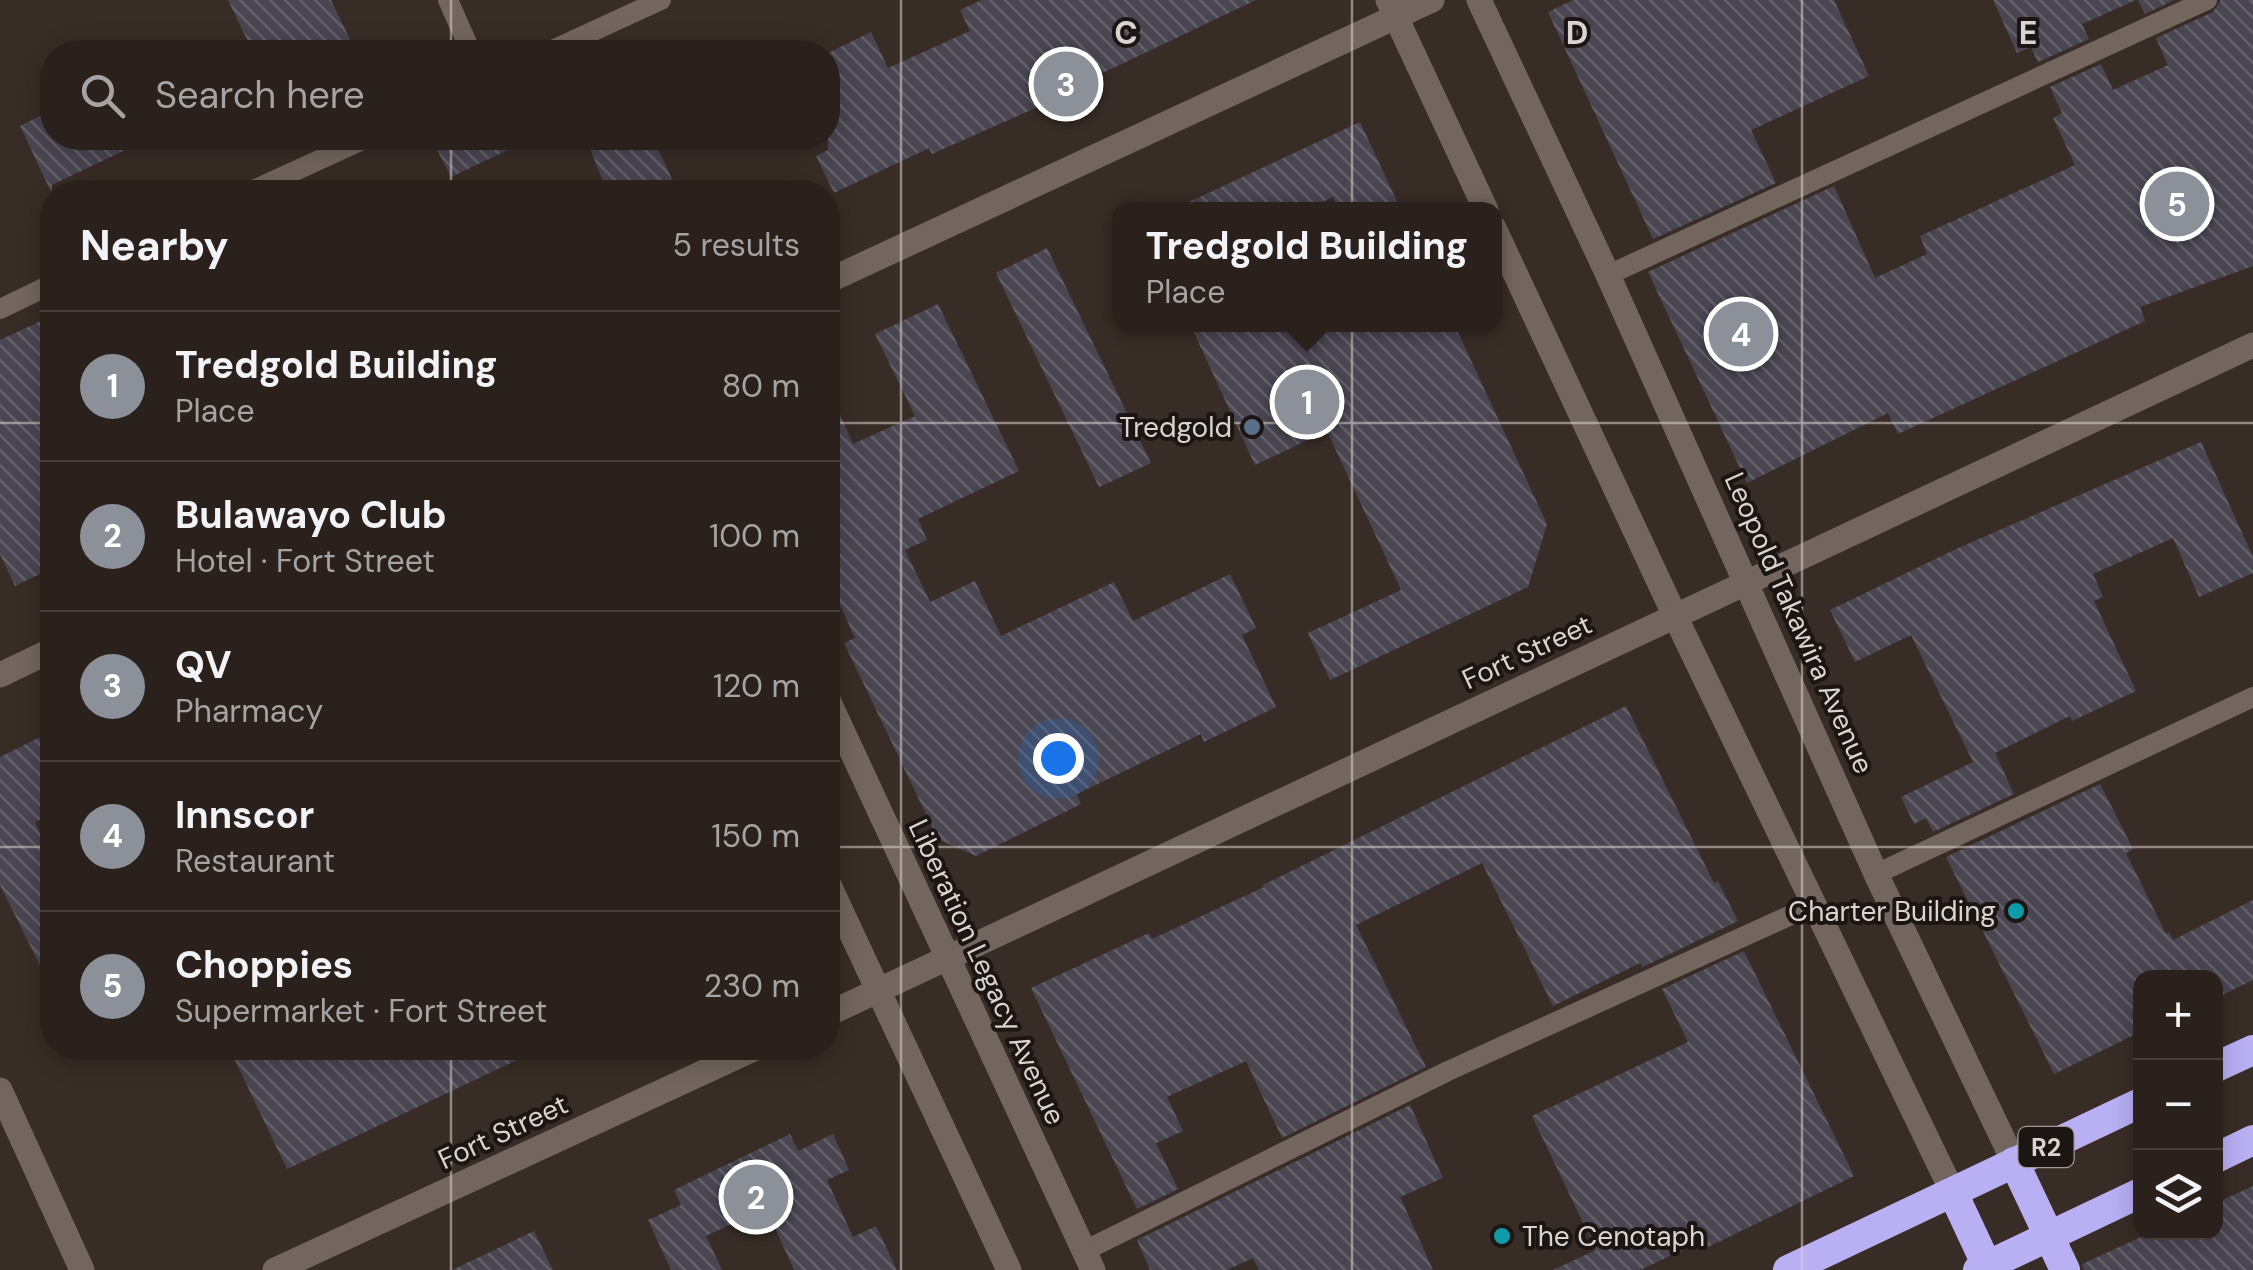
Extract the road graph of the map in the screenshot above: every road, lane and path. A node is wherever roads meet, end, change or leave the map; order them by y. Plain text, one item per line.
1 (448, 0) edge
2 (661, 0) edge
3 (1432, 0) edge
4 (1479, 0) edge
5 (2207, 0) edge
6 (1392, 8) edge
7 (466, 40) edge
8 (574, 40) edge
9 (340, 150) edge
10 (275, 180) edge
11 (1482, 202) edge
12 (1502, 245) edge
13 (1608, 274) junction
14 (840, 275) edge
15 (40, 290) edge
16 (0, 309) edge
17 (2253, 345) edge
18 (1746, 583) junction
19 (1675, 616) junction
20 (40, 656) edge
21 (0, 675) edge
22 (2253, 697) edge
23 (840, 726) edge
24 (1876, 874) junction
25 (1813, 906) junction
26 (840, 909) edge
27 (948, 958) junction
28 (878, 991) junction
29 (840, 1008) edge
30 (2253, 1050) edge
31 (730, 1060) edge
32 (2223, 1064) edge
33 (0, 1090) edge
34 (2133, 1106) edge
35 (2253, 1140) edge
36 (2223, 1155) edge
37 (2014, 1162) junction
38 (1952, 1193) junction
39 (2133, 1196) edge
40 (2049, 1236) junction
41 (1088, 1260) edge
42 (1985, 1269) edge
43 (82, 1270) edge
44 (275, 1270) edge
45 (1008, 1270) edge
46 (1788, 1270) edge
47 (2065, 1270) edge

1 - 7 lane
2 - 8 lane
3 - 6 street
4 - 13 street, Leopold Takawira Avenue
5 - 13 lane
6 - 11 street
6 - 14 street
9 - 10 lane
12 - 19 street
13 - 18 street, Leopold Takawira Avenue
15 - 16 lane
17 - 18 street, Fort Street
18 - 19 street, Fort Street
18 - 24 street, Leopold Takawira Avenue
19 - 25 street
19 - 27 street, Fort Street
20 - 21 street
22 - 24 lane
23 - 27 street, Liberation Legacy Avenue
24 - 37 street, Leopold Takawira Avenue
25 - 38 street
25 - 41 lane
26 - 28 street
27 - 28 street, Fort Street
27 - 41 street, Liberation Legacy Avenue
28 - 29 street, Fort Street
28 - 45 street
30 - 32 highway
31 - 44 street, Fort Street
33 - 43 street
34 - 37 highway, R2
35 - 36 highway
37 - 38 highway, R2
37 - 40 highway, Leopold Takawira Avenue
38 - 42 highway
38 - 46 highway, R2
39 - 40 highway
40 - 42 highway
40 - 47 highway, Leopold Takawira Avenue

